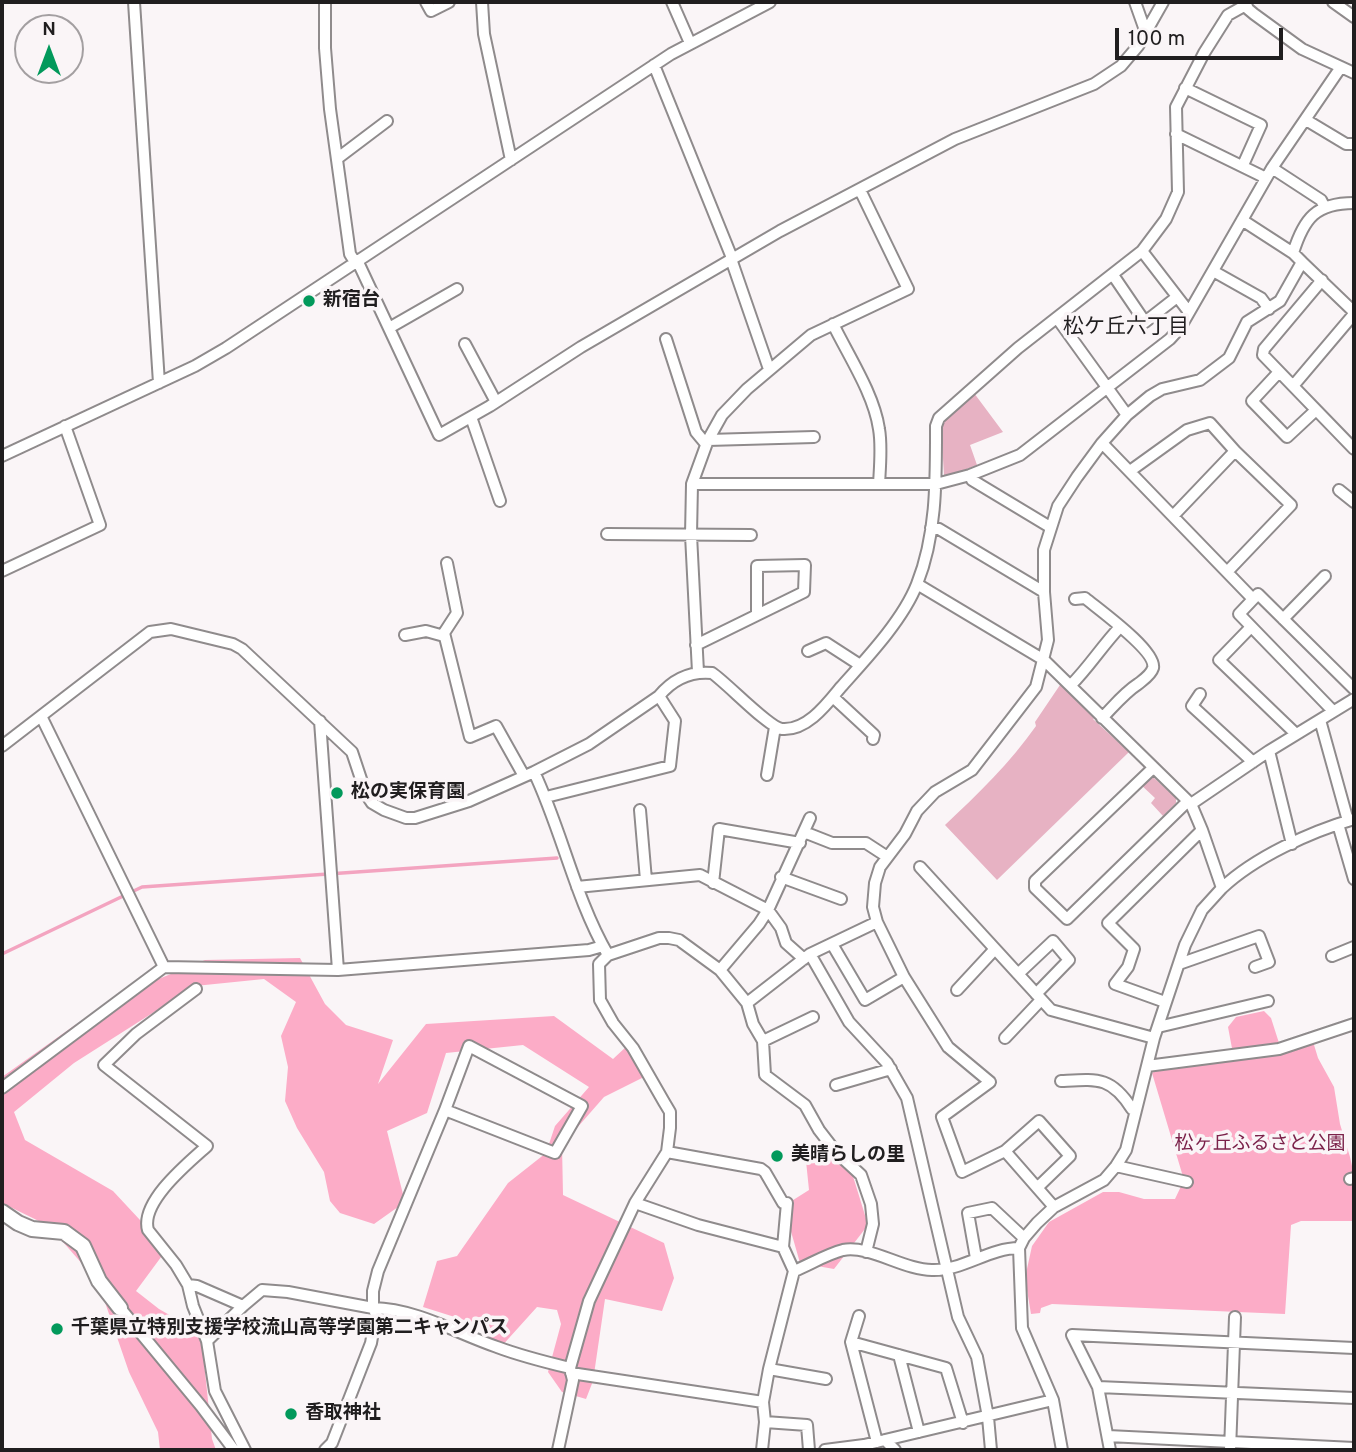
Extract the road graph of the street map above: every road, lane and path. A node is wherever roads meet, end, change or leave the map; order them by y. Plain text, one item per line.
1 (134, 2) edge
2 (325, 2) edge
3 (426, 2) edge
4 (449, 2) edge
5 (482, 2) edge
6 (672, 2) edge
7 (771, 2) edge
8 (1135, 2) edge
9 (1163, 2) edge
10 (1333, 2) edge
11 (1246, 3) edge
12 (1354, 17) edge
13 (1146, 33) junction
14 (690, 43) junction
15 (654, 65) junction
16 (1341, 67) junction
17 (1354, 73) edge
18 (1185, 88) junction
19 (1306, 120) junction
20 (387, 121) dead end
21 (1176, 134) junction
22 (1354, 144) edge
23 (338, 158) junction
24 (511, 160) junction
25 (1243, 166) junction
26 (1269, 173) junction
27 (860, 190) junction
28 (1354, 203) edge
29 (1324, 206) junction
30 (1242, 219) junction
31 (1142, 251) junction
32 (1293, 253) junction
33 (732, 258) junction
34 (356, 261) junction
35 (1302, 262) junction
36 (1213, 271) junction
37 (1113, 275) junction
38 (1322, 280) junction
39 (457, 289) dead end
40 (1177, 297) junction
41 (1269, 309) junction
42 (1189, 312) junction
43 (1354, 313) edge
44 (1056, 318) junction
45 (833, 324) junction
46 (389, 328) junction
47 (666, 339) dead end
48 (465, 344) dead end
49 (769, 369) junction
50 (1279, 372) junction
51 (159, 383) junction
52 (1293, 386) junction
53 (1107, 388) junction
54 (496, 402) junction
55 (1316, 410) junction
56 (1127, 415) junction
57 (471, 417) junction
58 (65, 426) junction
59 (814, 437) dead end
60 (1352, 441) edge
61 (707, 442) junction
62 (1102, 443) junction
63 (1235, 451) junction
64 (2, 456) edge
65 (1130, 471) junction
66 (970, 475) junction
67 (692, 484) junction
68 (879, 484) junction
69 (936, 484) junction
70 (1339, 489) dead end
71 (500, 501) dead end
72 (1354, 502) edge
73 (1173, 516) junction
74 (1050, 527) junction
75 (931, 528) junction
76 (607, 534) dead end
77 (691, 535) junction
78 (751, 535) dead end
79 (447, 563) dead end
80 (2, 571) edge
81 (1227, 572) junction
82 (1325, 576) dead end
83 (917, 584) junction
84 (1044, 592) junction
85 (1075, 599) dead end
86 (1253, 599) junction
87 (757, 614) junction
88 (1283, 618) junction
89 (1120, 626) junction
90 (1251, 628) junction
91 (405, 635) dead end
92 (444, 636) junction
93 (696, 645) junction
94 (808, 651) dead end
95 (1044, 660) junction
96 (860, 665) junction
97 (698, 672) junction
98 (1071, 685) junction
99 (1354, 689) edge
100 (1200, 694) dead end
101 (659, 695) junction
102 (833, 697) junction
103 (1354, 699) edge
104 (1333, 711) junction
105 (41, 716) junction
106 (1102, 718) junction
107 (320, 720) junction
108 (1320, 720) junction
109 (775, 727) junction
110 (1296, 734) junction
111 (873, 739) dead end
112 (2, 746) edge
113 (1269, 751) junction
114 (1253, 762) junction
115 (1153, 768) junction
116 (529, 774) junction
117 (767, 775) dead end
118 (546, 797) junction
119 (1189, 803) junction
120 (640, 810) dead end
121 (810, 818) dead end
122 (1347, 821) edge
123 (1202, 830) junction
124 (804, 832) junction
125 (800, 843) junction
126 (1292, 844) junction
127 (886, 856) junction
128 (920, 867) dead end
129 (781, 877) junction
130 (1354, 879) edge
131 (646, 880) junction
132 (713, 883) junction
133 (577, 887) junction
134 (1222, 888) junction
135 (841, 899) dead end
136 (768, 910) junction
137 (877, 922) junction
138 (832, 944) junction
139 (1354, 947) edge
140 (995, 949) junction
141 (605, 951) junction
142 (807, 956) junction
143 (1332, 956) dead end
144 (1179, 964) junction
145 (164, 967) junction
146 (1255, 967) dead end
147 (338, 970) junction
148 (720, 970) junction
149 (1018, 974) junction
150 (904, 977) junction
151 (196, 989) dead end
152 (957, 990) dead end
153 (1039, 997) junction
154 (1268, 1000) dead end
155 (1165, 1002) junction
156 (747, 1003) junction
157 (813, 1017) dead end
158 (1354, 1024) edge
159 (1156, 1032) junction
160 (1005, 1038) dead end
161 (763, 1041) junction
162 (1147, 1066) junction
163 (891, 1069) junction
164 (1061, 1081) dead end
165 (836, 1085) dead end
166 (2, 1088) edge
167 (445, 1110) junction
168 (1136, 1110) junction
169 (1005, 1151) junction
170 (667, 1152) junction
171 (1116, 1167) junction
172 (1187, 1182) dead end
173 (1038, 1187) junction
174 (635, 1203) junction
175 (1054, 1207) junction
176 (2, 1212) edge
177 (1022, 1243) junction
178 (783, 1247) junction
179 (866, 1252) junction
180 (976, 1258) junction
181 (948, 1269) junction
182 (794, 1271) junction
183 (188, 1285) junction
184 (243, 1307) junction
185 (120, 1308) joint
186 (373, 1308) junction
187 (859, 1316) dead end
188 (1236, 1317) dead end
189 (207, 1341) junction
190 (851, 1342) junction
191 (1234, 1342) junction
192 (1354, 1348) edge
193 (900, 1355) junction
194 (769, 1369) junction
195 (570, 1371) junction
196 (826, 1379) dead end
197 (1098, 1387) junction
198 (1233, 1392) junction
199 (1354, 1398) edge
200 (1053, 1401) junction
201 (763, 1402) junction
202 (988, 1417) junction
203 (765, 1422) junction
204 (963, 1423) junction
205 (919, 1432) junction
206 (1108, 1436) junction
207 (881, 1441) junction
208 (1230, 1446) edge
209 (1354, 1448) edge
210 (234, 1450) edge
211 (245, 1450) edge
212 (325, 1450) edge
213 (558, 1450) edge
214 (762, 1450) edge
215 (808, 1450) edge
216 (825, 1450) edge
217 (895, 1450) edge
218 (990, 1450) edge
219 (1062, 1450) edge
220 (1110, 1450) edge

1 - 51 street
2 - 23 street
3 - 4 street
5 - 24 street
6 - 14 street
7 - 14 street
8 - 13 street
9 - 13 street
10 - 12 street
11 - 16 street
11 - 18 street
13 - 27 street
14 - 15 street
15 - 24 street
15 - 33 street
16 - 17 street
16 - 19 street
18 - 21 street
18 - 25 street
19 - 22 street
19 - 26 street
20 - 23 street
21 - 25 street
21 - 31 street
23 - 34 street
24 - 34 street
25 - 26 street
26 - 29 street
26 - 30 street
27 - 33 street
27 - 45 street
28 - 29 street
29 - 32 street
30 - 32 street
30 - 36 street
31 - 37 street
31 - 40 street
32 - 35 street
33 - 49 street
33 - 54 street
34 - 46 street
34 - 51 street
35 - 38 street
35 - 41 street
36 - 41 street
36 - 42 street
37 - 40 street
37 - 44 street
38 - 43 street
38 - 50 street
39 - 46 street
40 - 42 street
41 - 56 street
42 - 53 street
43 - 52 street
44 - 53 street
44 - 69 street
45 - 49 street
45 - 68 street
46 - 57 street
47 - 61 street
48 - 54 street
49 - 61 street
50 - 52 street
50 - 55 street
51 - 58 street
52 - 55 street
53 - 56 street
53 - 66 street
54 - 57 street
55 - 60 street
56 - 62 street
57 - 71 street
58 - 64 street
58 - 80 street
59 - 61 street
61 - 67 street
62 - 65 street
62 - 74 street
63 - 65 street
63 - 73 street
63 - 81 street
65 - 73 street
66 - 69 street
66 - 74 street
67 - 68 street
67 - 77 street
68 - 69 street
69 - 75 street
70 - 72 street
73 - 81 street
74 - 84 street
75 - 83 street
75 - 84 street
76 - 77 street
77 - 78 street
77 - 93 street
79 - 92 street
81 - 86 street
82 - 88 street
83 - 95 street
83 - 96 street
84 - 95 street
85 - 89 street
86 - 88 street
86 - 90 street
87 - 87 street
87 - 93 street
88 - 99 street
89 - 98 street
89 - 106 street
90 - 104 street
90 - 110 street
91 - 92 street
92 - 116 street
93 - 97 street
94 - 96 street
95 - 98 street
95 - 127 street
96 - 102 street
97 - 101 street
97 - 109 street
98 - 106 street
100 - 114 street
101 - 116 street
101 - 118 street
102 - 109 street
102 - 111 street
103 - 104 street
104 - 108 street
105 - 107 street
105 - 112 street
105 - 145 street
106 - 115 street
107 - 116 street
107 - 147 street
108 - 110 street
108 - 122 street
109 - 117 street
110 - 113 street
113 - 114 street
113 - 126 street
114 - 119 street
115 - 119 street
115 - 119 street
116 - 118 street
118 - 133 street
119 - 123 street
120 - 131 street
121 - 124 street
122 - 126 street
122 - 130 street
123 - 134 street
123 - 155 street
124 - 125 street
124 - 127 street
125 - 129 street
125 - 132 street
126 - 134 street
127 - 137 street
128 - 140 street
129 - 135 street
129 - 136 street
131 - 132 street
131 - 133 street
132 - 136 street
133 - 141 street
134 - 144 street
136 - 142 street
136 - 148 street
137 - 138 street
137 - 150 street
138 - 142 street
138 - 150 street
139 - 143 street
140 - 149 street
140 - 152 street
141 - 147 street
141 - 148 street
141 - 170 street
142 - 156 street
142 - 163 street
144 - 146 street
144 - 155 street
145 - 147 street
145 - 166 street
148 - 156 street
149 - 153 street
149 - 153 street
150 - 169 street
151 - 183 street
153 - 159 street
153 - 160 street
154 - 159 street
155 - 159 street
156 - 161 street
157 - 161 street
158 - 162 street
159 - 162 street
161 - 179 street
162 - 168 street
163 - 165 street
163 - 181 street
164 - 168 street
167 - 167 street
167 - 186 street
168 - 171 street
169 - 173 street
169 - 173 street
170 - 174 street
170 - 178 street
171 - 172 street
171 - 175 street
173 - 175 street
174 - 178 street
174 - 195 street
175 - 177 street
176 - 185 street
177 - 180 street
177 - 180 street
177 - 200 street
178 - 182 street
179 - 181 street
179 - 182 street
180 - 181 street
181 - 202 street
182 - 194 street
183 - 184 street
183 - 189 street
184 - 186 street
184 - 189 street
185 - 210 street
186 - 195 street
186 - 212 street
187 - 190 street
188 - 191 street
189 - 211 street
190 - 193 street
190 - 207 street
191 - 192 street
191 - 197 street
191 - 198 street
193 - 204 street
193 - 205 street
194 - 196 street
194 - 201 street
195 - 201 street
195 - 213 street
197 - 198 street
197 - 206 street
198 - 199 street
198 - 208 street
200 - 202 street
200 - 219 street
201 - 203 street
202 - 204 street
202 - 218 street
203 - 214 street
203 - 215 street
204 - 205 street
205 - 207 street
206 - 208 street
206 - 220 street
207 - 216 street
207 - 217 street
208 - 209 street

